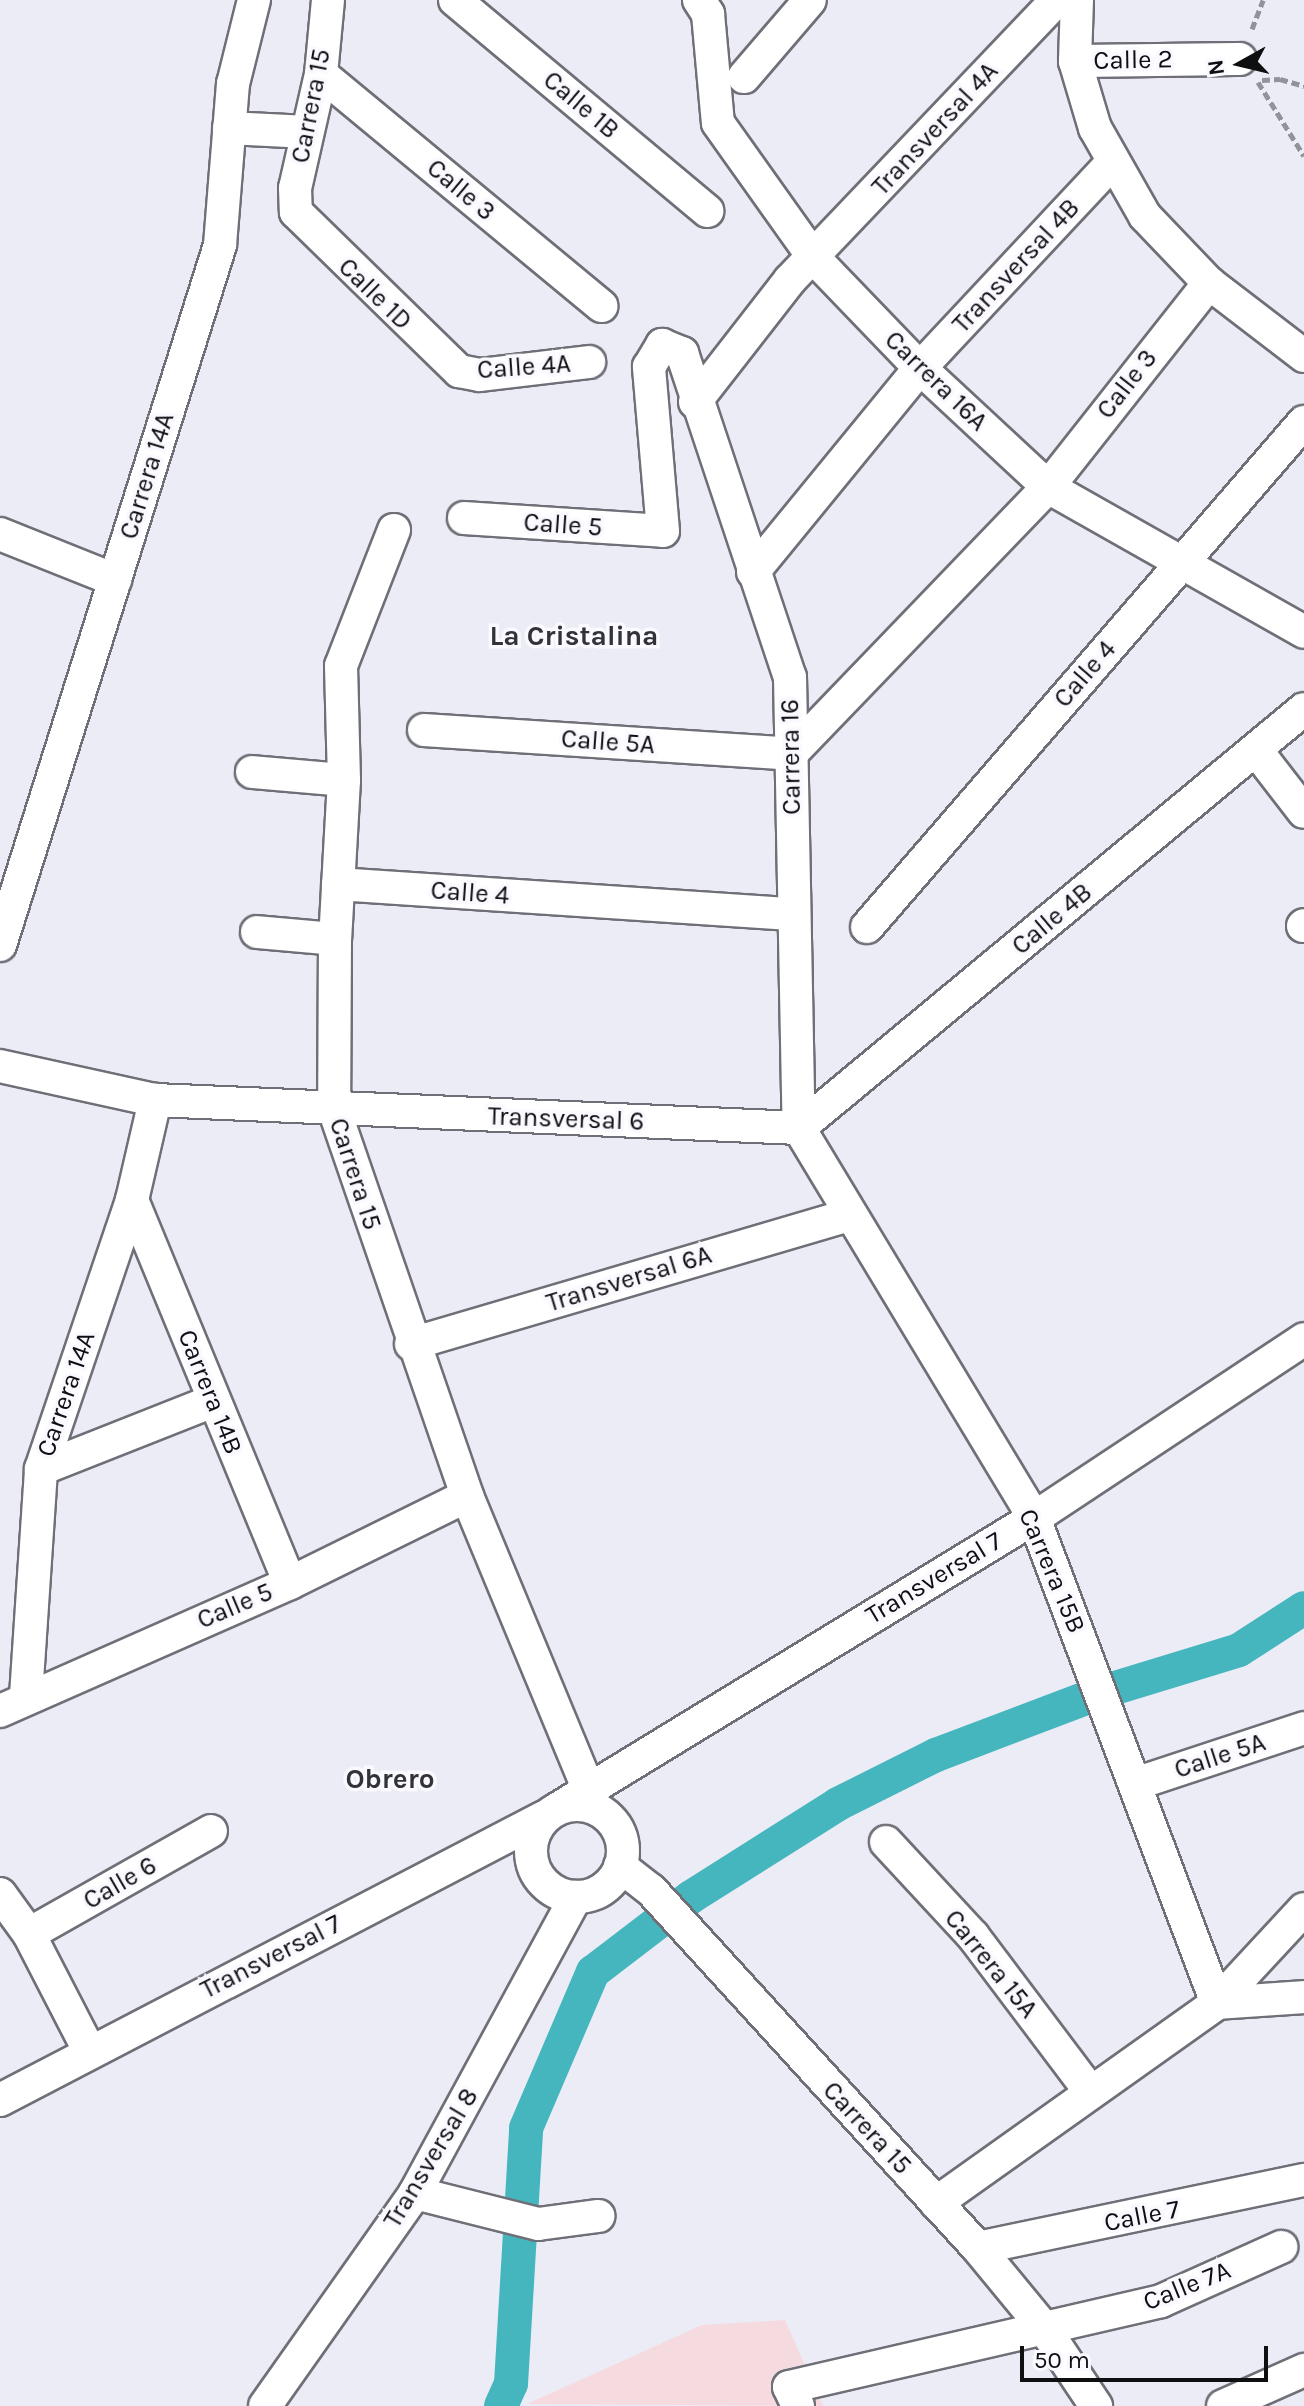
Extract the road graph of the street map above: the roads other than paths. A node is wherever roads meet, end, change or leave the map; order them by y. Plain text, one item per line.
1 (254, 0) edge
2 (328, 0) edge
3 (455, 0) edge
4 (810, 0) edge
5 (1057, 0) edge
6 (1077, 0) edge
7 (704, 7) edge
8 (1075, 61) junction
9 (1248, 70) road end
10 (321, 74) junction
11 (744, 77) dead end
12 (229, 128) junction
13 (307, 132) junction
14 (1112, 163) junction
15 (707, 211) dead end
16 (296, 212) joint
17 (814, 258) junction
18 (1209, 283) junction
19 (601, 306) dead end
20 (1304, 356) edge
21 (589, 362) dead end
22 (920, 368) junction
23 (459, 371) joint
24 (695, 402) junction
25 (1304, 422) edge
26 (1048, 487) junction
27 (464, 518) dead end
28 (394, 530) dead end
29 (663, 531) joint
30 (0, 534) edge
31 (1179, 565) junction
32 (753, 572) junction
33 (115, 580) junction
34 (1304, 632) edge
35 (1304, 709) edge
36 (424, 730) dead end
37 (1256, 750) junction
38 (791, 754) junction
39 (252, 772) dead end
40 (344, 780) junction
41 (1304, 812) edge
42 (338, 884) junction
43 (794, 914) junction
44 (867, 927) dead end
45 (257, 932) dead end
46 (335, 939) junction
47 (0, 945) edge
48 (0, 1066) edge
49 (155, 1100) junction
50 (334, 1109) junction
51 (799, 1128) junction
52 (132, 1200) junction
53 (848, 1215) junction
54 (1304, 1339) edge
55 (411, 1344) junction
56 (213, 1401) junction
57 (41, 1469) junction
58 (467, 1496) junction
59 (1034, 1518) junction
60 (290, 1583) junction
61 (13, 1704) edge
62 (1304, 1728) edge
63 (1135, 1784) junction
64 (588, 1788) junction
65 (551, 1812) junction
66 (211, 1831) dead end
67 (886, 1842) dead end
68 (620, 1866) junction
69 (0, 1894) edge
70 (576, 1897) junction
71 (1304, 1909) edge
72 (29, 1934) junction
73 (1304, 1997) edge
74 (1217, 2003) junction
75 (89, 2050) junction
76 (1089, 2090) junction
77 (0, 2100) edge
78 (1304, 2180) edge
79 (415, 2193) junction
80 (936, 2203) junction
81 (598, 2216) dead end
82 (1281, 2247) dead end
83 (978, 2248) junction
84 (1044, 2328) junction
85 (1304, 2370) edge
86 (793, 2397) edge
87 (265, 2406) edge
88 (1096, 2406) edge
89 (1223, 2406) edge

1 - 12 street, Carrera 14A
2 - 10 street, Carrera 15
3 - 15 street, Calle 1B
4 - 11 street
5 - 17 street, Transversal 4A
6 - 8 street
7 - 17 street, Carrera 16A
8 - 9 street, Calle 2
8 - 14 street
10 - 13 street, Carrera 15
10 - 19 street, Calle 3
12 - 13 street
12 - 33 street, Carrera 14A
13 - 16 street, Carrera 15
14 - 18 street
14 - 22 street, Transversal 4B
16 - 23 street, Calle 1D
17 - 22 street, Carrera 16A
17 - 24 street
18 - 20 street
18 - 26 street, Calle 3
21 - 23 street, Calle 4A
22 - 26 street, Carrera 16A
22 - 32 street
24 - 29 street, Carrera 16
24 - 32 street, Carrera 16
25 - 31 street, Calle 4
26 - 31 street, Carrera 16A
26 - 38 street
27 - 29 street, Calle 5
28 - 40 street, Carrera 15
30 - 33 street
31 - 34 street, Carrera 16A
31 - 44 street, Calle 4
32 - 38 street, Carrera 16
33 - 47 street, Carrera 14A
35 - 37 street, Calle 4B
36 - 38 street, Calle 5A
37 - 41 street
37 - 51 street, Calle 4B
38 - 43 street, Carrera 16
39 - 40 street
40 - 42 street, Carrera 15
42 - 43 street, Calle 4
42 - 46 street, Carrera 15
43 - 51 street, Carrera 16
45 - 46 street
46 - 50 street, Carrera 15
48 - 49 street, Transversal 6
49 - 50 street, Transversal 6
49 - 52 street, Carrera 14A
50 - 51 street, Transversal 6
50 - 55 street, Carrera 15
51 - 53 street, Carrera 15B
52 - 56 street, Carrera 14B
52 - 57 street, Carrera 14A
53 - 55 street, Transversal 6A
53 - 59 street, Carrera 15B
54 - 59 street, Transversal 7
55 - 58 street, Carrera 15
56 - 57 street
56 - 60 street, Carrera 14B
57 - 61 street, Carrera 14A
58 - 60 street, Calle 5
58 - 64 street, Carrera 15
59 - 63 street, Carrera 15B
59 - 64 street, Transversal 7
60 - 61 street, Calle 5
62 - 63 street, Calle 5A
63 - 74 street, Carrera 15B
64 - 65 street, Transversal 7
65 - 68 street
65 - 70 street
65 - 75 street, Transversal 7
66 - 72 street, Calle 6
67 - 76 street, Carrera 15A
68 - 70 street
68 - 80 street, Carrera 15
69 - 72 street
70 - 79 street, Transversal 8
71 - 74 street
72 - 75 street
73 - 74 street
74 - 76 street
75 - 77 street, Transversal 7
76 - 80 street
78 - 83 street, Calle 7
79 - 81 street
79 - 87 street, Transversal 8
80 - 83 street, Carrera 15
82 - 84 street, Calle 7A
83 - 84 street, Carrera 15
84 - 86 street
84 - 88 street, Carrera 15
85 - 89 street

